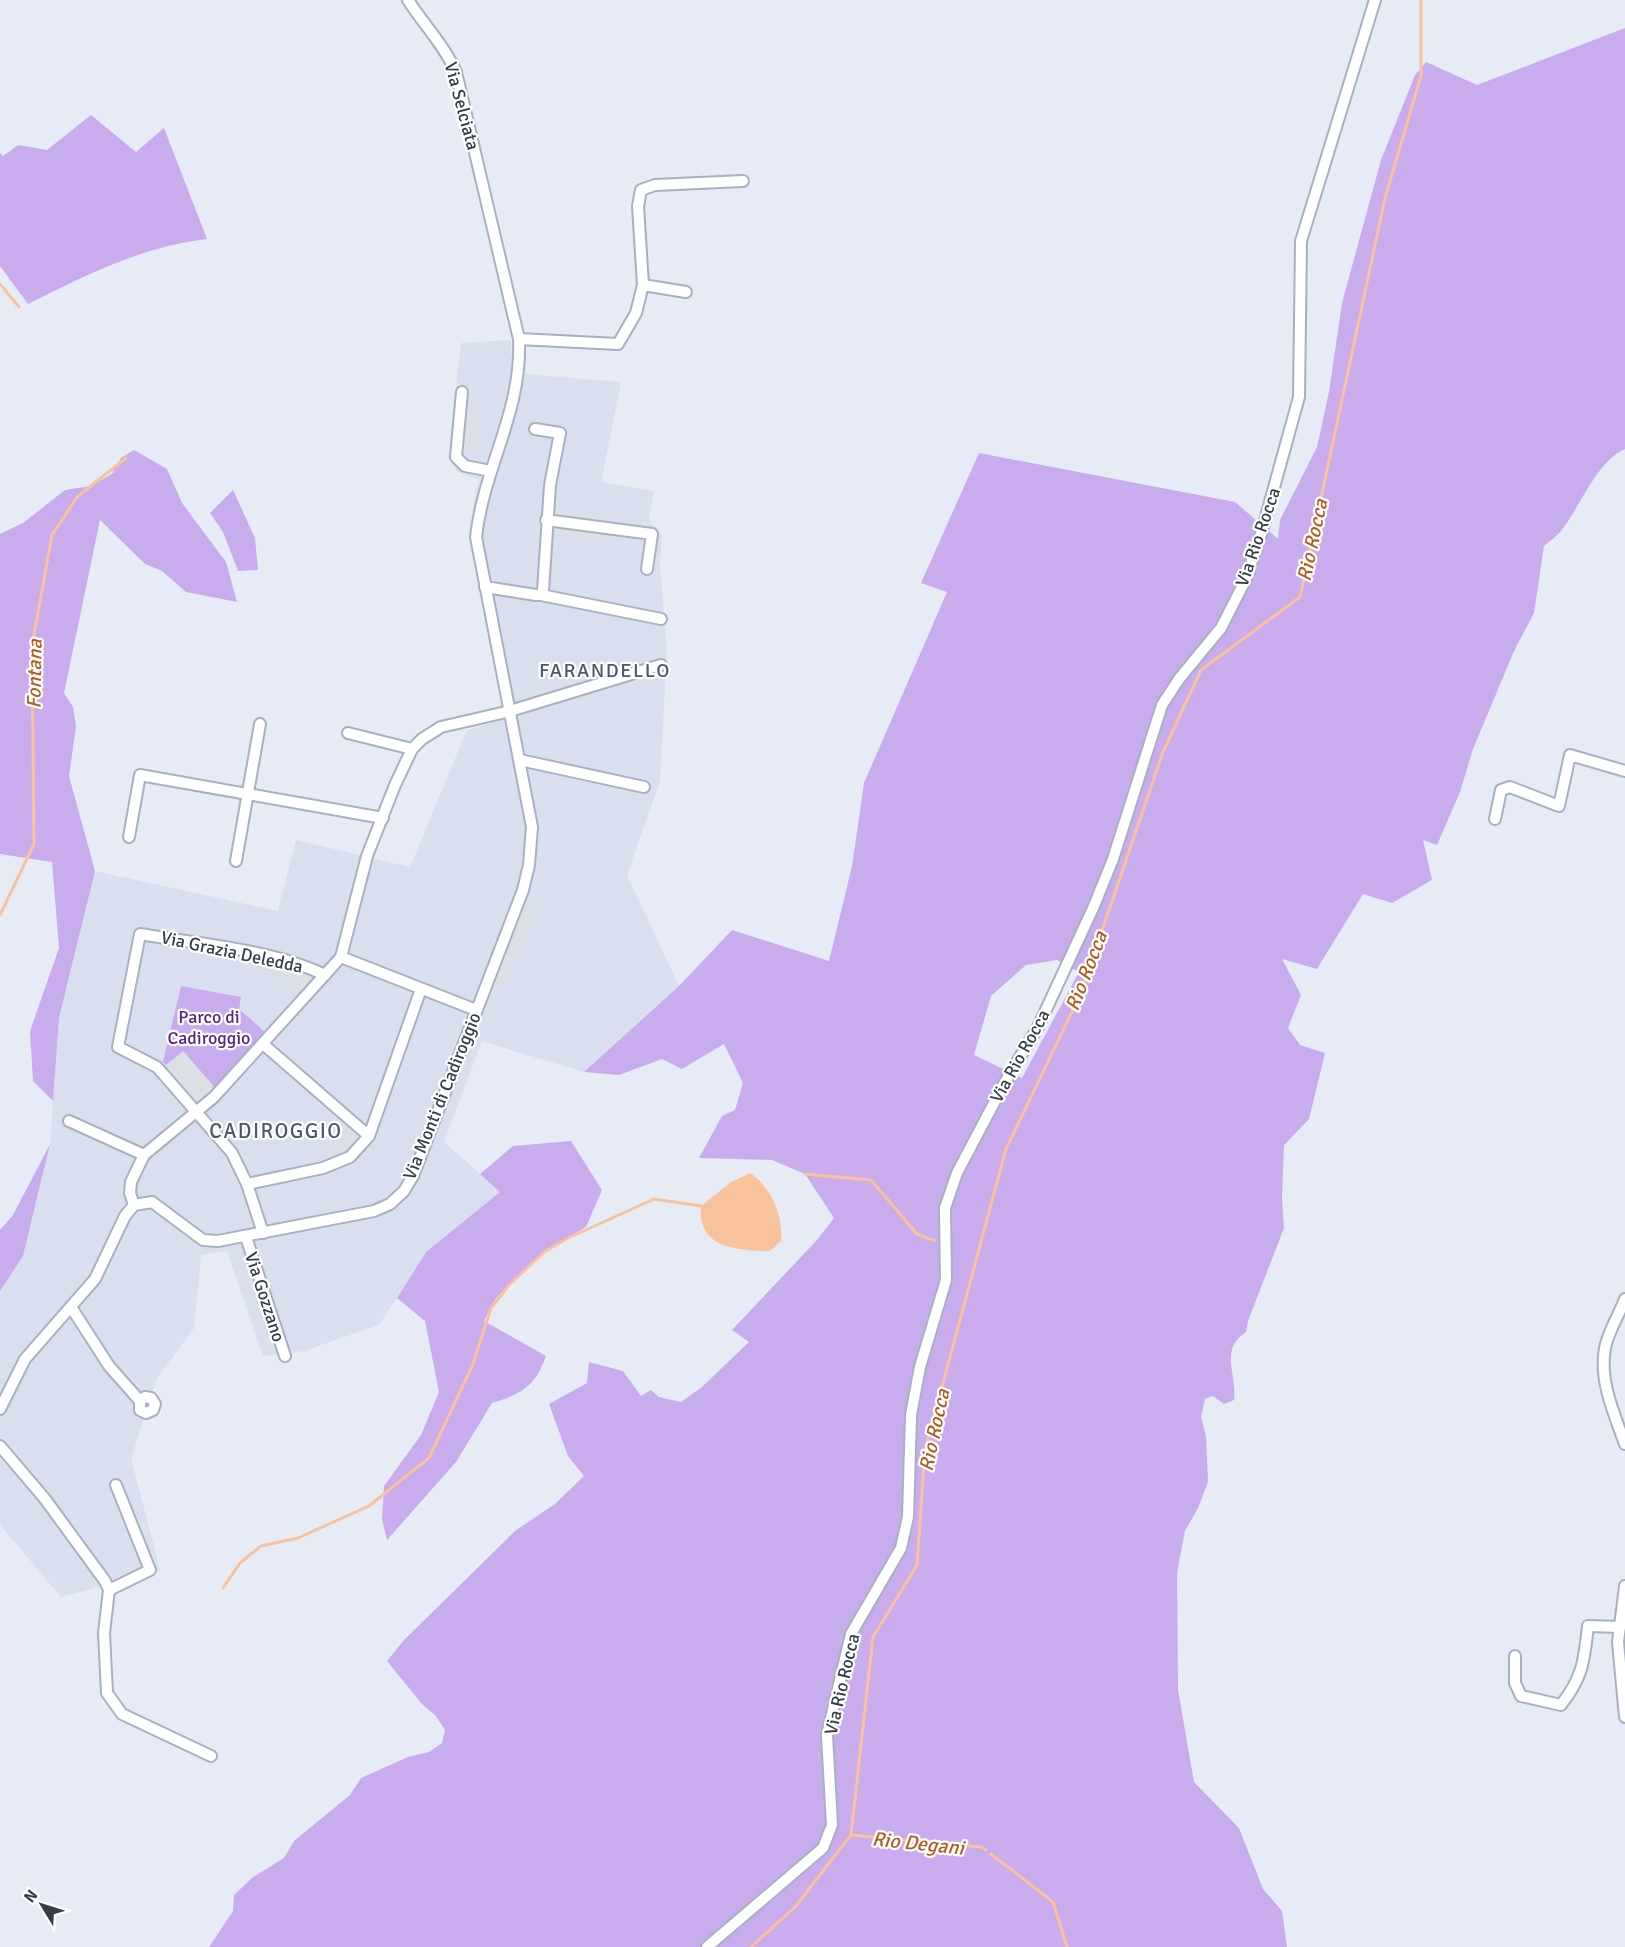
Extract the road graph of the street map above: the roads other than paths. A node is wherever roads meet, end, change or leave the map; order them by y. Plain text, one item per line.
1 (408, 0) edge
2 (1375, 0) edge
3 (743, 182) dead end
4 (492, 224) joint
5 (643, 285) junction
6 (686, 291) dead end
7 (519, 339) junction
8 (462, 392) dead end
9 (535, 429) dead end
10 (491, 471) junction
11 (546, 520) junction
12 (647, 569) dead end
13 (485, 587) junction
14 (541, 595) junction
15 (662, 619) dead end
16 (661, 665) dead end
17 (510, 711) junction
18 (260, 724) dead end
19 (348, 733) dead end
20 (412, 749) junction
21 (520, 760) junction
22 (1625, 771) edge
23 (644, 787) dead end
24 (247, 794) junction
25 (383, 818) junction
26 (1495, 819) dead end
27 (129, 837) dead end
28 (236, 861) dead end
29 (341, 957) junction
30 (325, 975) junction
31 (421, 990) junction
32 (476, 1010) junction
33 (262, 1044) junction
34 (197, 1112) junction
35 (69, 1121) dead end
36 (369, 1136) junction
37 (144, 1155) junction
38 (247, 1184) junction
39 (134, 1205) junction
40 (264, 1233) junction
41 (246, 1237) junction
42 (1625, 1299) edge
43 (71, 1307) junction
44 (285, 1356) dead end
45 (140, 1401) dead end
46 (0, 1409) edge
47 (1625, 1444) edge
48 (0, 1446) edge
49 (116, 1485) dead end
50 (1625, 1586) edge
51 (110, 1590) junction
52 (1620, 1627) junction
53 (1515, 1656) dead end
54 (1625, 1716) edge
55 (211, 1756) dead end
56 (707, 1947) edge

1 - 4 street, Via Selciata
2 - 56 street, Via Rio Rocca
3 - 5 street
4 - 7 street, Via Monti di Cadiroggio
5 - 6 street
5 - 7 street
7 - 10 street, Via Monti di Cadiroggio
8 - 10 street
9 - 11 street
10 - 13 street, Via Monti di Cadiroggio
11 - 12 street
11 - 14 street
13 - 14 street
13 - 17 street, Via Monti di Cadiroggio
14 - 15 street
16 - 17 street
17 - 20 street
17 - 21 street, Via Monti di Cadiroggio
18 - 24 street
19 - 20 street
20 - 25 street
21 - 23 street
21 - 32 street, Via Monti di Cadiroggio
22 - 26 street
24 - 25 street
24 - 27 street
24 - 28 street
25 - 29 street
29 - 30 street
29 - 31 street
30 - 33 street
30 - 34 street, Via Grazia Deledda
31 - 32 street
31 - 36 street
32 - 40 street, Via Monti di Cadiroggio
33 - 34 street
33 - 36 street
34 - 37 street
34 - 38 street
35 - 37 street
36 - 38 street
37 - 39 street
38 - 40 street
39 - 41 street, Via Monti di Cadiroggio
39 - 43 street
40 - 41 street, Via Monti di Cadiroggio
41 - 44 street, Via Gozzano
42 - 47 street
43 - 45 street
43 - 46 street
48 - 51 street
49 - 51 street
50 - 52 street
51 - 55 street
52 - 53 street
52 - 54 street

